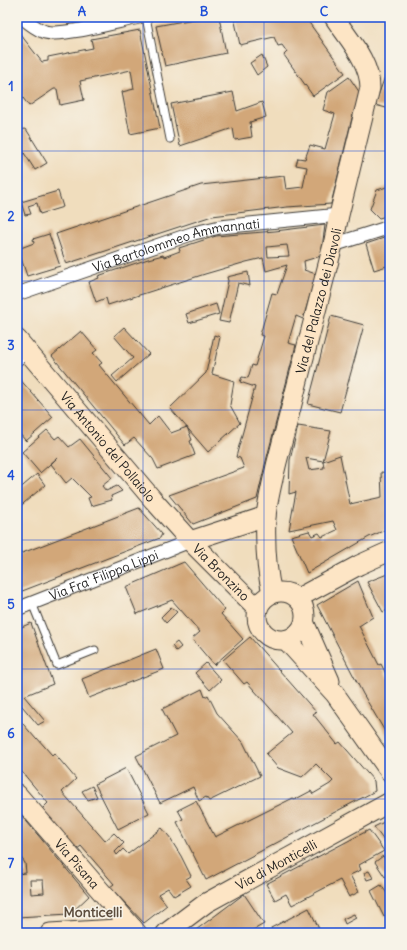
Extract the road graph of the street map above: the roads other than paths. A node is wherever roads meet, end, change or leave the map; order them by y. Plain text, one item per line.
1 (22, 17) edge
2 (139, 17) edge
3 (146, 17) edge
4 (334, 17) edge
5 (170, 139) dead end
6 (339, 215) junction
7 (390, 227) edge
8 (333, 245) junction
9 (17, 294) edge
10 (20, 350) edge
11 (266, 516) junction
12 (190, 541) junction
13 (390, 551) edge
14 (272, 593) junction
15 (298, 598) junction
16 (32, 603) junction
17 (17, 609) edge
18 (258, 609) junction
19 (305, 624) junction
20 (286, 640) junction
21 (95, 650) dead end
22 (335, 694) junction
23 (390, 772) edge
24 (17, 794) edge
25 (390, 802) edge
26 (135, 931) edge
27 (50, 933) edge
28 (166, 933) edge

1 - 2 street
3 - 5 lane
4 - 6 street, Via del Palazzo dei Diavoli
6 - 8 street, Via del Palazzo dei Diavoli
6 - 9 street, Via Bartolommeo Ammannati
7 - 8 street
8 - 11 street, Via del Palazzo dei Diavoli
10 - 12 street, Via Antonio del Pollaiolo
11 - 12 street, Via Bronzino
11 - 14 street, Via del Palazzo dei Diavoli
12 - 16 street, Via Fra' Filippo Lippi
12 - 18 street, Via Bronzino
13 - 15 street
14 - 15 street, Via Bronzino
14 - 18 street, Via Bronzino
15 - 19 street
16 - 17 street, Via Fra' Filippo Lippi
16 - 21 lane
18 - 20 street, Via Bronzino
19 - 20 street
19 - 22 street
20 - 22 street
22 - 23 street
24 - 26 street, Via Pisana
25 - 28 street, Via di Monticelli
26 - 27 street

